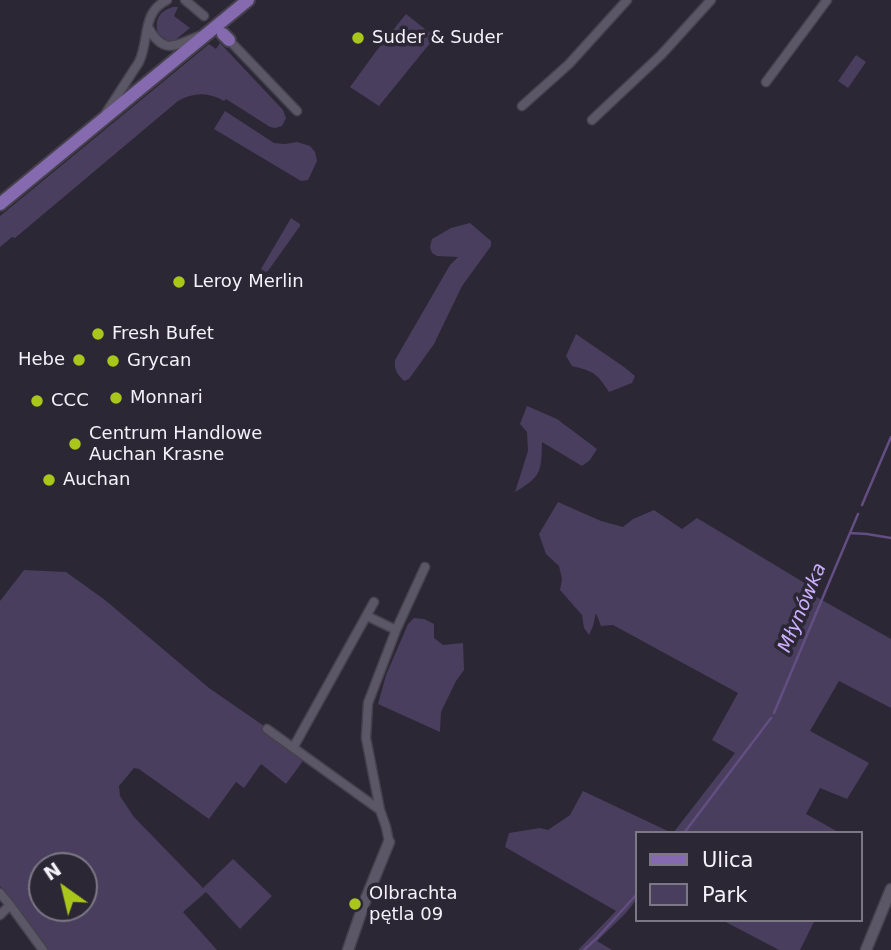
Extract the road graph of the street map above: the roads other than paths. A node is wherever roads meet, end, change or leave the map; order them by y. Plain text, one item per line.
1 (167, 0) edge
2 (185, 0) edge
3 (248, 0) edge
4 (627, 0) edge
5 (711, 0) edge
6 (827, 0) edge
7 (204, 16) dead end
8 (148, 27) junction
9 (208, 32) junction
10 (226, 37) dead end
11 (766, 82) dead end
12 (522, 106) dead end
13 (297, 111) dead end
14 (592, 120) dead end
15 (101, 121) junction
16 (0, 204) edge
17 (425, 567) dead end
18 (374, 602) dead end
19 (367, 616) junction
20 (396, 630) junction
21 (267, 729) dead end
22 (293, 748) junction
23 (380, 810) junction
24 (389, 842) joint
25 (891, 889) edge
26 (0, 892) edge
27 (10, 905) junction
28 (0, 915) edge
29 (43, 950) edge
30 (348, 950) edge
31 (866, 950) edge

1 - 8 street
2 - 7 street
3 - 9 main road
4 - 12 street
5 - 14 street
6 - 11 street
8 - 9 street
8 - 15 street
9 - 15 main road
10 - 13 street
15 - 16 main road
17 - 20 street
18 - 19 street
19 - 20 street
19 - 22 street
20 - 23 street
21 - 22 street
22 - 23 street
23 - 24 street
24 - 30 street
25 - 31 street
26 - 27 street
27 - 28 street
27 - 29 street

